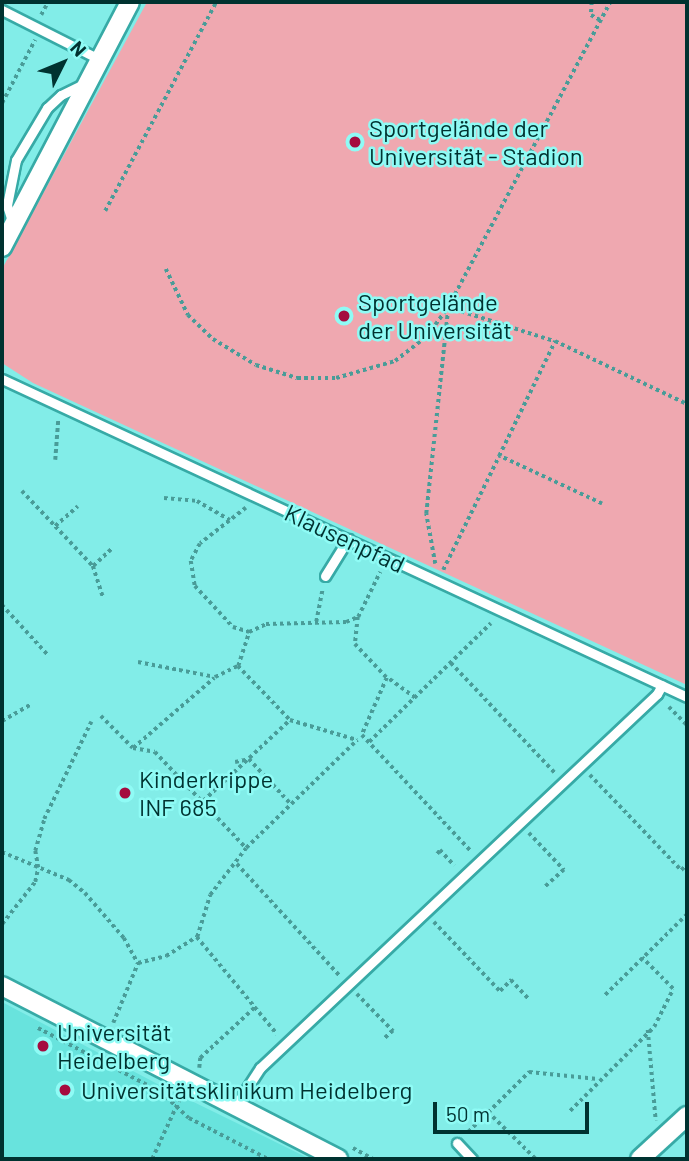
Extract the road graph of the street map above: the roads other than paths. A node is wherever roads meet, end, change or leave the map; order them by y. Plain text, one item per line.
1 (130, 2) edge
2 (2, 10) edge
3 (99, 59) junction
4 (86, 83) junction
5 (13, 225) junction
6 (2, 247) edge
7 (2, 379) edge
8 (348, 539) junction
9 (325, 576) road end
10 (659, 690) junction
11 (687, 697) edge
12 (2, 986) edge
13 (236, 1105) junction
14 (687, 1116) edge
15 (457, 1143) road end
16 (338, 1159) edge
17 (472, 1159) edge
18 (640, 1159) edge

1 - 3 street
2 - 3 lane
3 - 4 street
4 - 5 street
4 - 5 lane
5 - 6 street
7 - 8 lane, Klausenpfad
8 - 9 lane
8 - 10 lane, Klausenpfad
10 - 11 lane, Klausenpfad
10 - 13 lane
12 - 13 street
13 - 16 street
14 - 18 street
15 - 17 lane

